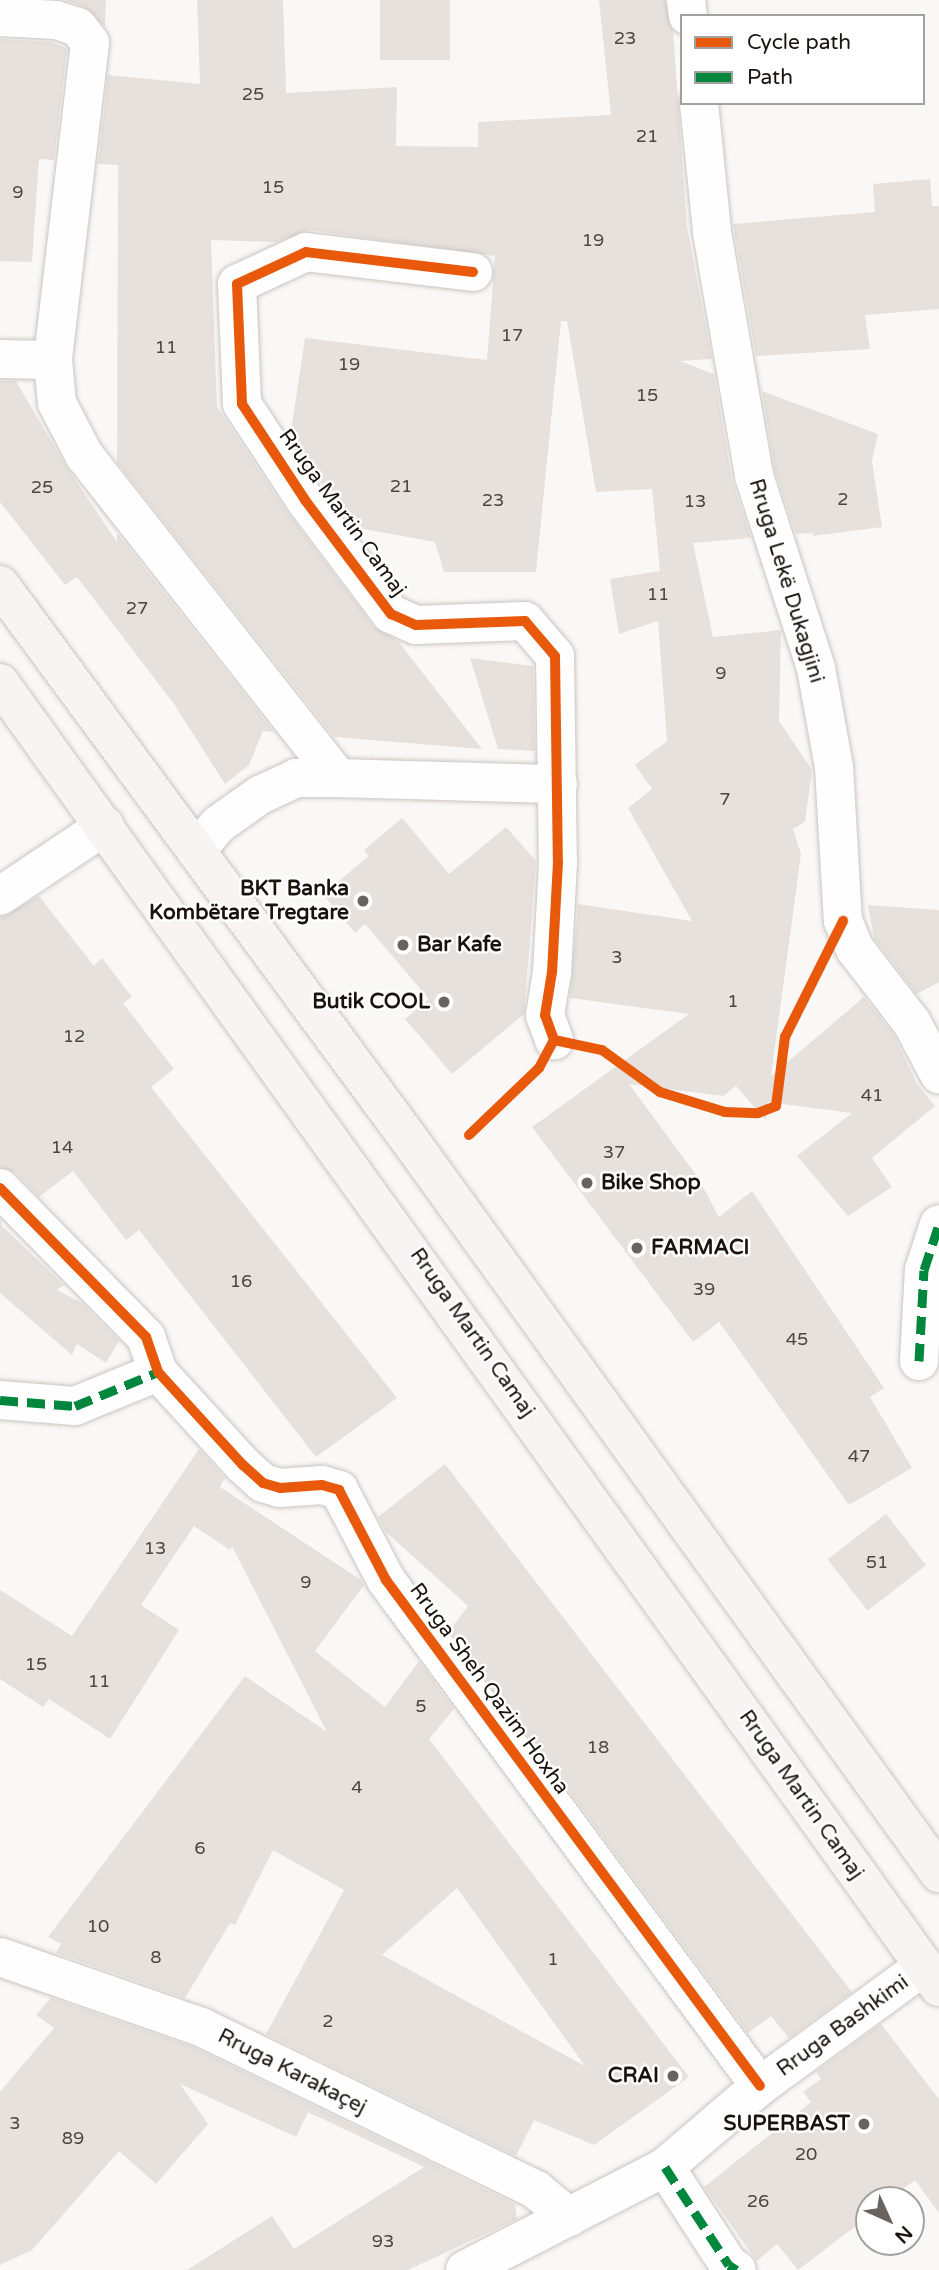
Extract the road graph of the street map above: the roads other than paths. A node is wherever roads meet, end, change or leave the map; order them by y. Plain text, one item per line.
1 (0, 18) edge
2 (699, 105) edge
3 (473, 272) dead end
4 (0, 359) edge
5 (53, 360) junction
6 (0, 585) edge
7 (0, 683) edge
8 (338, 778) junction
9 (558, 784) junction
10 (105, 826) junction
11 (195, 851) junction
12 (0, 896) edge
13 (554, 1040) dead end
14 (939, 1074) edge
15 (0, 1188) edge
16 (939, 1224) edge
17 (919, 1361) dead end
18 (158, 1372) junction
19 (0, 1400) edge
20 (939, 1873) edge
21 (0, 1957) edge
22 (931, 1977) edge
23 (760, 2087) junction
24 (665, 2166) junction
25 (569, 2217) junction
26 (464, 2270) edge
27 (737, 2270) edge

1 - 5 street
2 - 14 street, Rruga Lekë Dukagjini
3 - 9 street, Rruga Martin Camaj
4 - 5 street
5 - 8 street
6 - 11 main road
7 - 10 main road, Rruga Martin Camaj
8 - 9 street
8 - 11 street
9 - 13 street, Rruga Martin Camaj
10 - 12 street
10 - 22 main road, Rruga Martin Camaj
11 - 20 main road
15 - 18 street
16 - 17 street
18 - 19 street
18 - 23 street, Rruga Sheh Qazim Hoxha
21 - 25 street, Rruga Karakaçej
22 - 23 street, Rruga Bashkimi
23 - 24 street, Rruga Bashkimi
24 - 25 street, Rruga Bashkimi
24 - 27 street
25 - 26 street, Rruga Bashkimi

